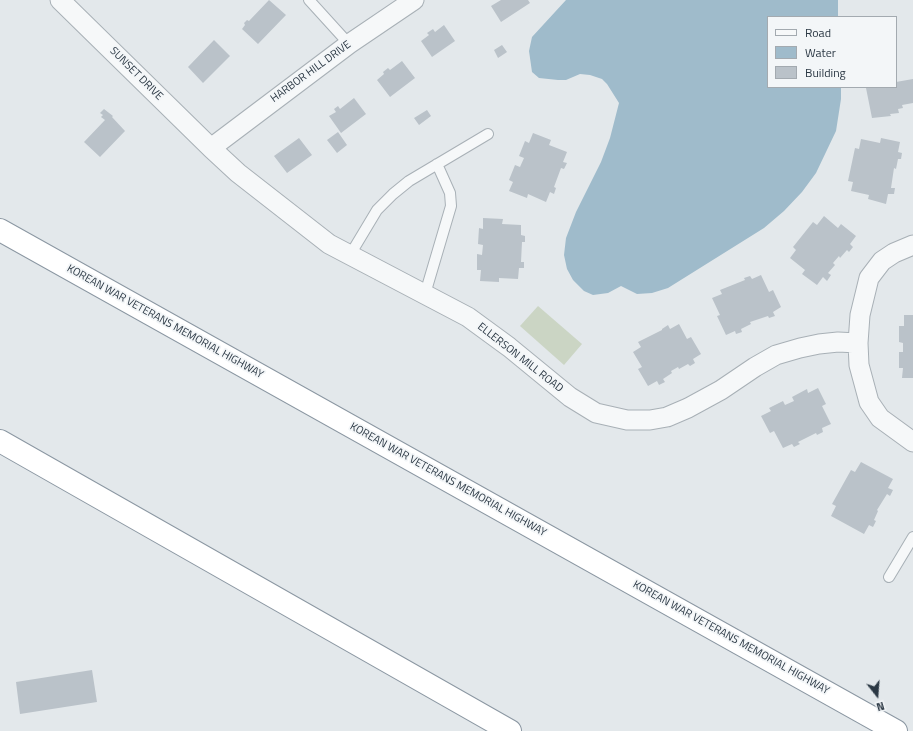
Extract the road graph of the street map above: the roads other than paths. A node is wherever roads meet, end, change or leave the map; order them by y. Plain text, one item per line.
1 (60, 0) edge
2 (310, 0) edge
3 (414, 0) edge
4 (349, 44) junction
5 (488, 134) dead end
6 (211, 148) junction
7 (437, 164) junction
8 (0, 230) edge
9 (913, 245) edge
10 (350, 255) junction
11 (425, 294) junction
12 (858, 343) junction
13 (0, 441) edge
14 (913, 442) edge
15 (913, 537) edge
16 (889, 577) dead end
17 (510, 731) edge
18 (896, 731) edge

1 - 6 street, SUNSET DRIVE
2 - 4 lane
3 - 4 street, HARBOR HILL DRIVE
4 - 6 street, HARBOR HILL DRIVE
5 - 7 lane
6 - 10 street, ELLERSON MILL ROAD
7 - 10 lane
7 - 11 lane
8 - 18 highway, KOREAN WAR VETERANS MEMORIAL HIGHWAY
9 - 12 street
10 - 11 street, ELLERSON MILL ROAD
11 - 12 street, ELLERSON MILL ROAD
12 - 14 street
13 - 17 highway
15 - 16 lane

